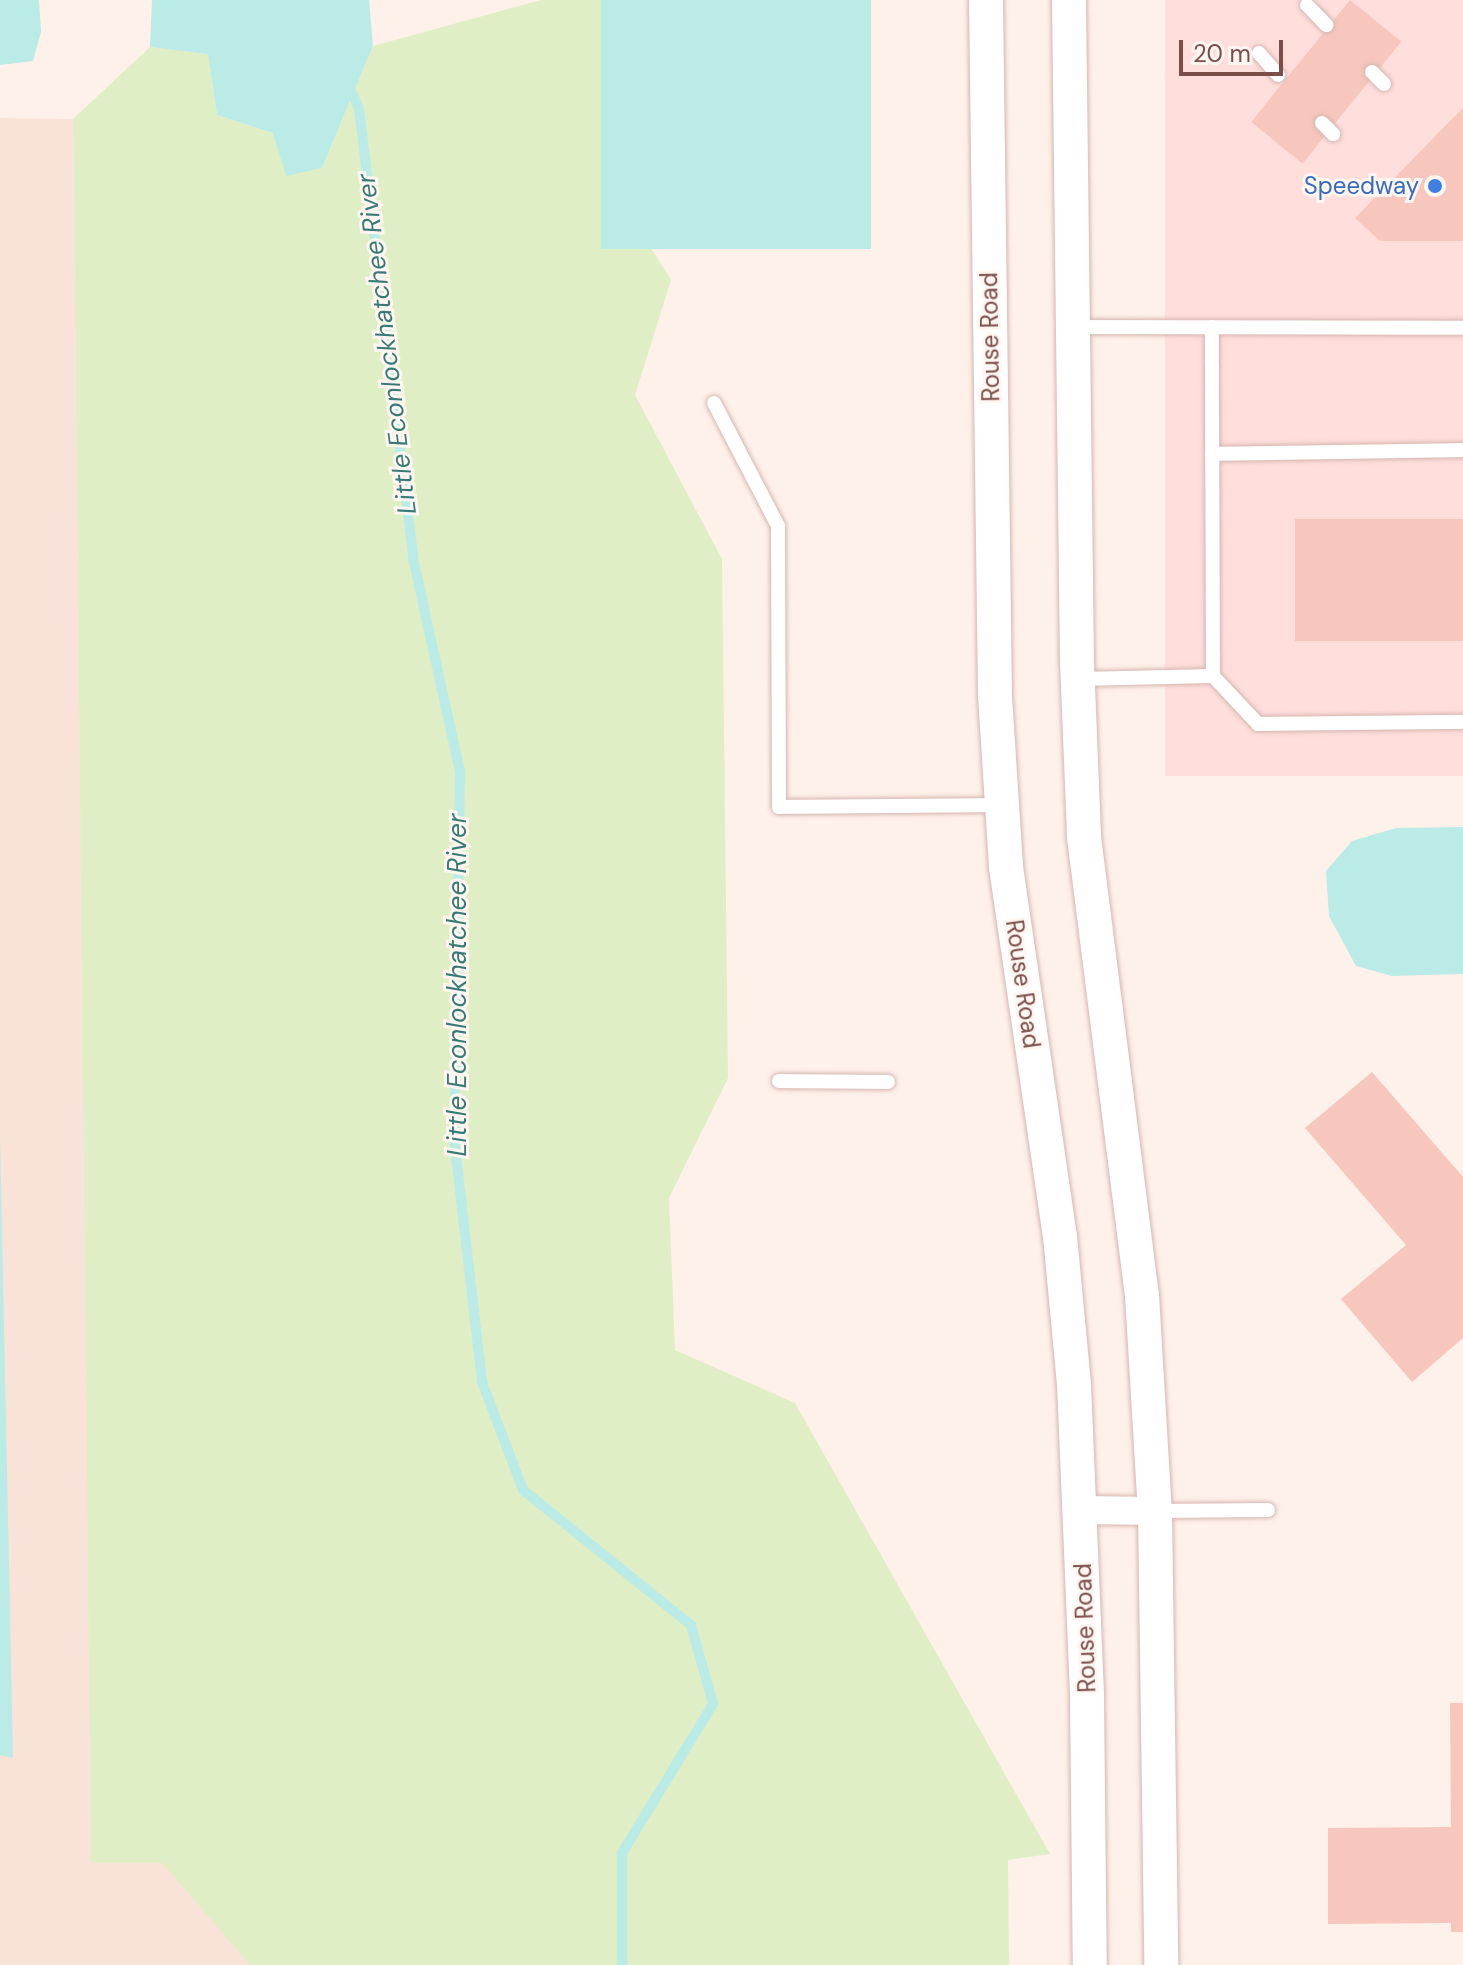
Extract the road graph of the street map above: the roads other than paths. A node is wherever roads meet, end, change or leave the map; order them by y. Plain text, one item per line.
1 (986, 0) edge
2 (1069, 0) edge
3 (1307, 5) dead end
4 (1326, 25) dead end
5 (1259, 53) dead end
6 (1372, 72) dead end
7 (1278, 75) dead end
8 (1384, 84) dead end
9 (1073, 327) junction
10 (1212, 327) junction
11 (1463, 328) edge
12 (714, 403) dead end
13 (1463, 450) edge
14 (1212, 454) junction
15 (1213, 676) junction
16 (1078, 679) junction
17 (1463, 722) edge
18 (1002, 805) junction
19 (779, 1081) dead end
20 (888, 1082) dead end
21 (1082, 1510) junction
22 (1268, 1510) dead end
23 (1155, 1511) junction
24 (1090, 1965) edge
25 (1161, 1965) edge

1 - 18 street, Rouse Road
2 - 9 street
3 - 4 lane
5 - 7 lane
6 - 8 lane
9 - 10 lane
9 - 16 street
10 - 11 lane
10 - 14 lane
12 - 18 lane
13 - 14 lane
14 - 15 lane
15 - 16 lane
15 - 17 lane
16 - 23 street
18 - 21 street, Rouse Road
19 - 20 lane
21 - 23 street
21 - 24 street, Rouse Road
22 - 23 lane
23 - 25 street

